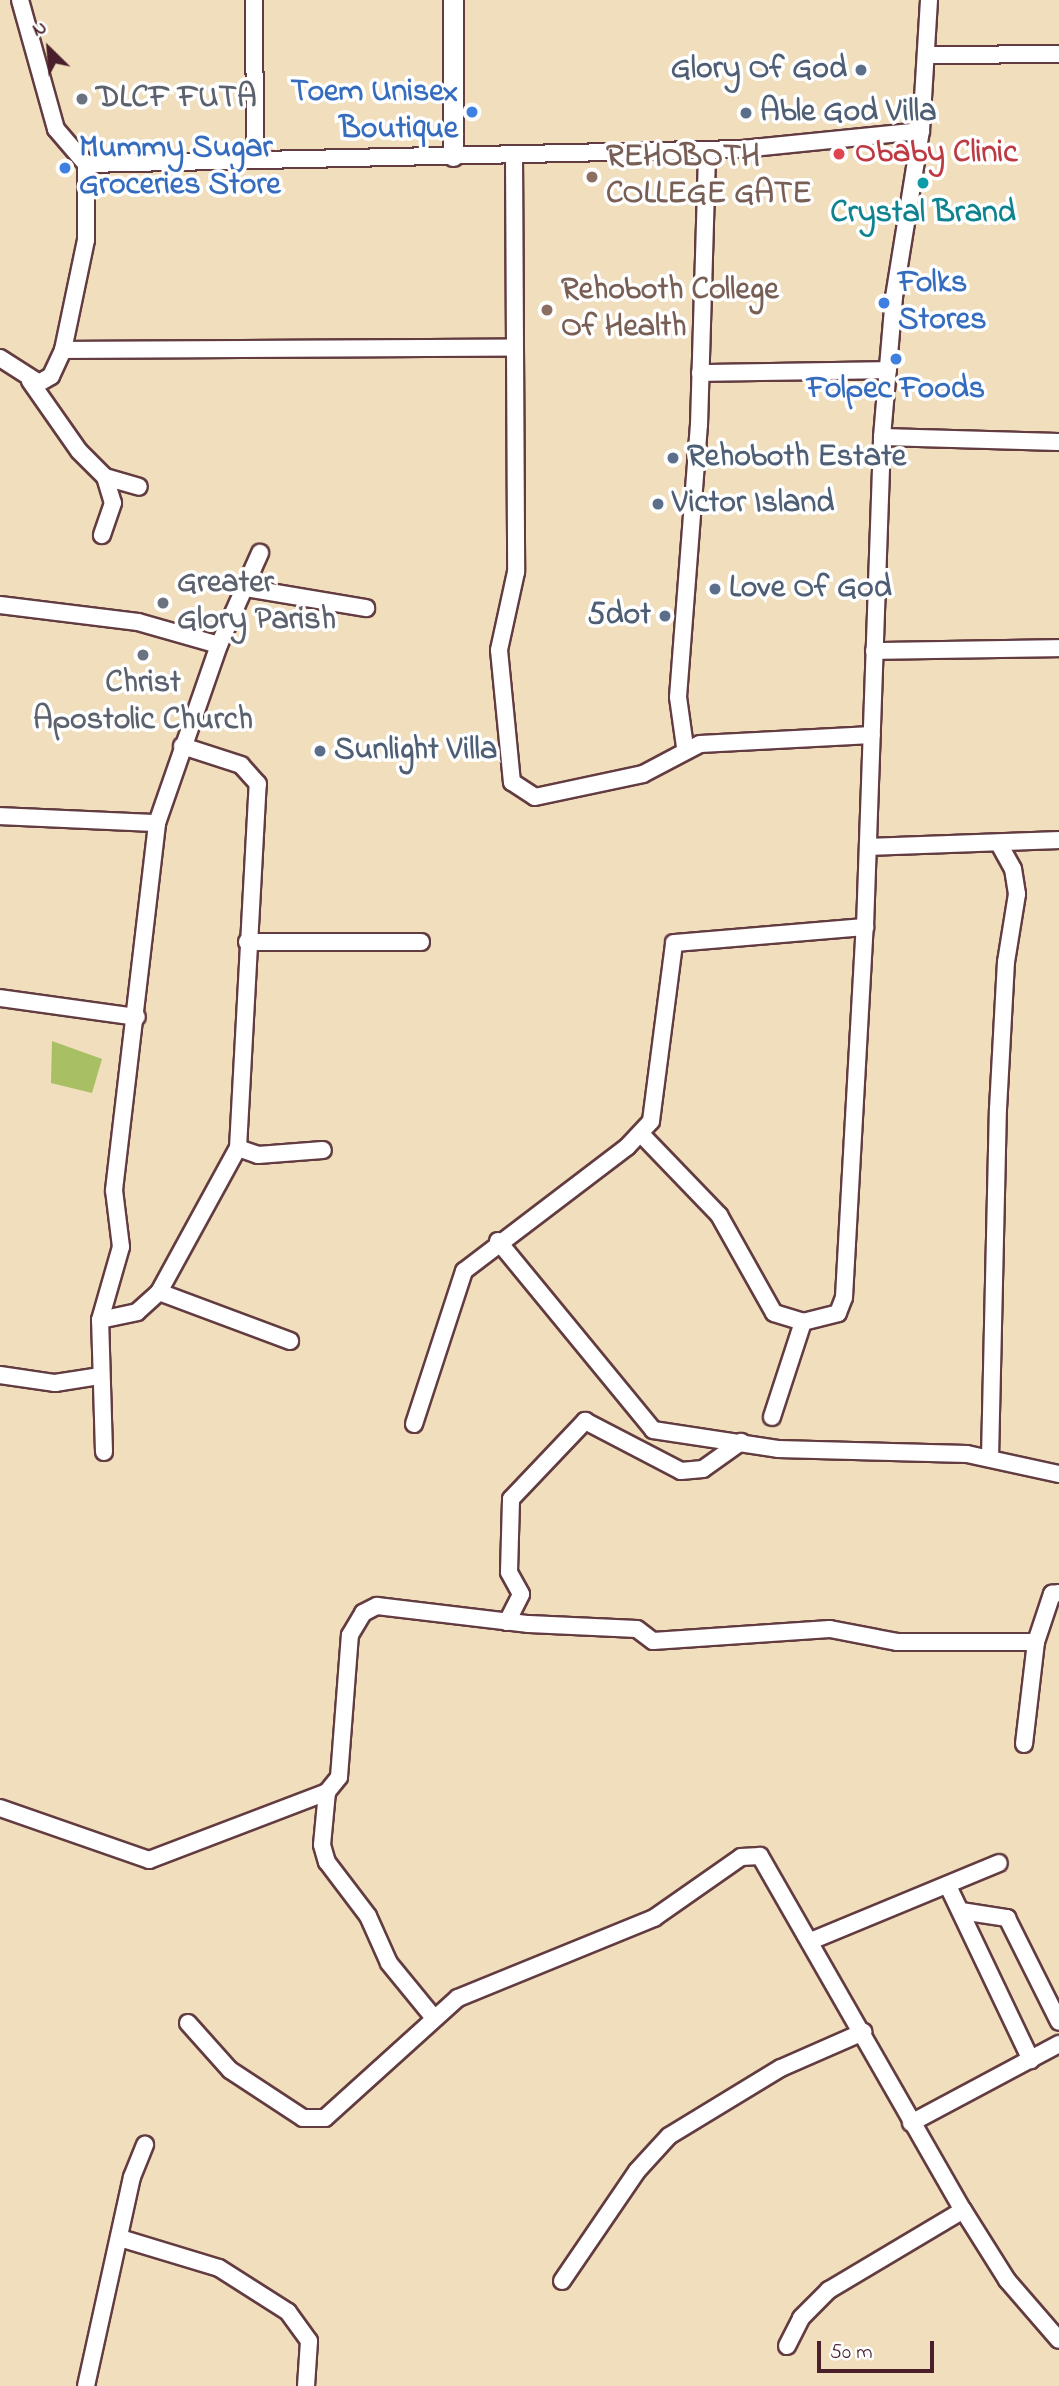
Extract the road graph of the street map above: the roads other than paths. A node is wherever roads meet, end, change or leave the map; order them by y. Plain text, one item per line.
1 (20, 0) edge
2 (254, 0) edge
3 (453, 0) edge
4 (929, 0) edge
5 (1059, 54) edge
6 (929, 55) junction
7 (921, 131) junction
8 (707, 150) junction
9 (514, 155) junction
10 (453, 156) junction
11 (256, 157) junction
12 (86, 164) junction
13 (512, 348) junction
14 (63, 350) junction
15 (0, 358) edge
16 (888, 370) junction
17 (700, 373) junction
18 (30, 381) junction
19 (882, 437) junction
20 (1059, 442) edge
21 (105, 477) junction
22 (139, 487) dead end
23 (103, 535) dead end
24 (260, 553) dead end
25 (246, 587) junction
26 (0, 605) edge
27 (366, 608) dead end
28 (219, 645) junction
29 (1059, 648) edge
30 (874, 652) junction
31 (872, 735) junction
32 (182, 746) junction
33 (685, 747) junction
34 (0, 816) edge
35 (156, 823) junction
36 (1059, 840) edge
37 (999, 844) junction
38 (868, 847) junction
39 (865, 928) junction
40 (247, 942) junction
41 (421, 942) dead end
42 (0, 998) edge
43 (137, 1017) junction
44 (642, 1135) junction
45 (239, 1148) junction
46 (323, 1150) dead end
47 (498, 1241) junction
48 (159, 1293) junction
49 (100, 1320) junction
50 (803, 1322) junction
51 (290, 1341) dead end
52 (0, 1375) edge
53 (100, 1376) junction
54 (772, 1417) dead end
55 (414, 1424) dead end
56 (741, 1442) junction
57 (104, 1452) dead end
58 (990, 1458) junction
59 (1059, 1474) edge
60 (1059, 1593) edge
61 (507, 1622) junction
62 (1036, 1642) junction
63 (1024, 1744) dead end
64 (327, 1792) junction
65 (0, 1808) edge
66 (999, 1863) dead end
67 (948, 1886) junction
68 (961, 1911) junction
69 (813, 1940) junction
70 (435, 2018) junction
71 (1059, 2022) edge
72 (188, 2023) dead end
73 (863, 2032) junction
74 (1059, 2045) edge
75 (1031, 2060) junction
76 (911, 2123) junction
77 (145, 2144) dead end
78 (962, 2210) junction
79 (120, 2238) junction
80 (562, 2281) dead end
81 (1059, 2340) edge
82 (788, 2346) dead end
83 (86, 2386) edge
84 (306, 2386) edge

1 - 12 street
2 - 11 street
3 - 10 street
4 - 6 street
5 - 6 street
6 - 7 street
7 - 8 street
7 - 16 street
8 - 9 street
8 - 17 street
9 - 10 street
9 - 13 street
10 - 11 street
11 - 12 street
12 - 14 street
13 - 14 street
13 - 33 street
14 - 18 street
15 - 18 street
16 - 17 street
16 - 19 street
17 - 33 street
18 - 21 street
19 - 20 street
19 - 30 street
21 - 22 street
21 - 23 street
24 - 25 street
25 - 27 street
25 - 28 street
26 - 28 street
28 - 32 street
29 - 30 street
30 - 31 street
31 - 33 street
31 - 38 street
32 - 35 street
32 - 40 street
34 - 35 street
35 - 43 street
36 - 37 street
37 - 38 street
37 - 58 street
38 - 39 street
39 - 44 street
39 - 50 street
40 - 41 street
40 - 45 street
42 - 43 street
43 - 49 street
44 - 47 street
44 - 50 street
45 - 46 street
45 - 48 street
47 - 55 street
47 - 56 street
48 - 49 street
48 - 51 street
49 - 53 street
50 - 54 street
52 - 53 street
53 - 57 street
56 - 58 street
56 - 61 street
58 - 59 street
60 - 62 street
61 - 62 street
61 - 64 street
62 - 63 street
64 - 65 street
64 - 70 street
66 - 67 street
67 - 68 street
67 - 69 street
68 - 71 street
68 - 75 street
69 - 70 street
69 - 73 street
70 - 72 street
73 - 76 street
73 - 80 street
74 - 75 street
75 - 76 street
76 - 78 street
77 - 79 street
78 - 81 street
78 - 82 street
79 - 83 street
79 - 84 street

